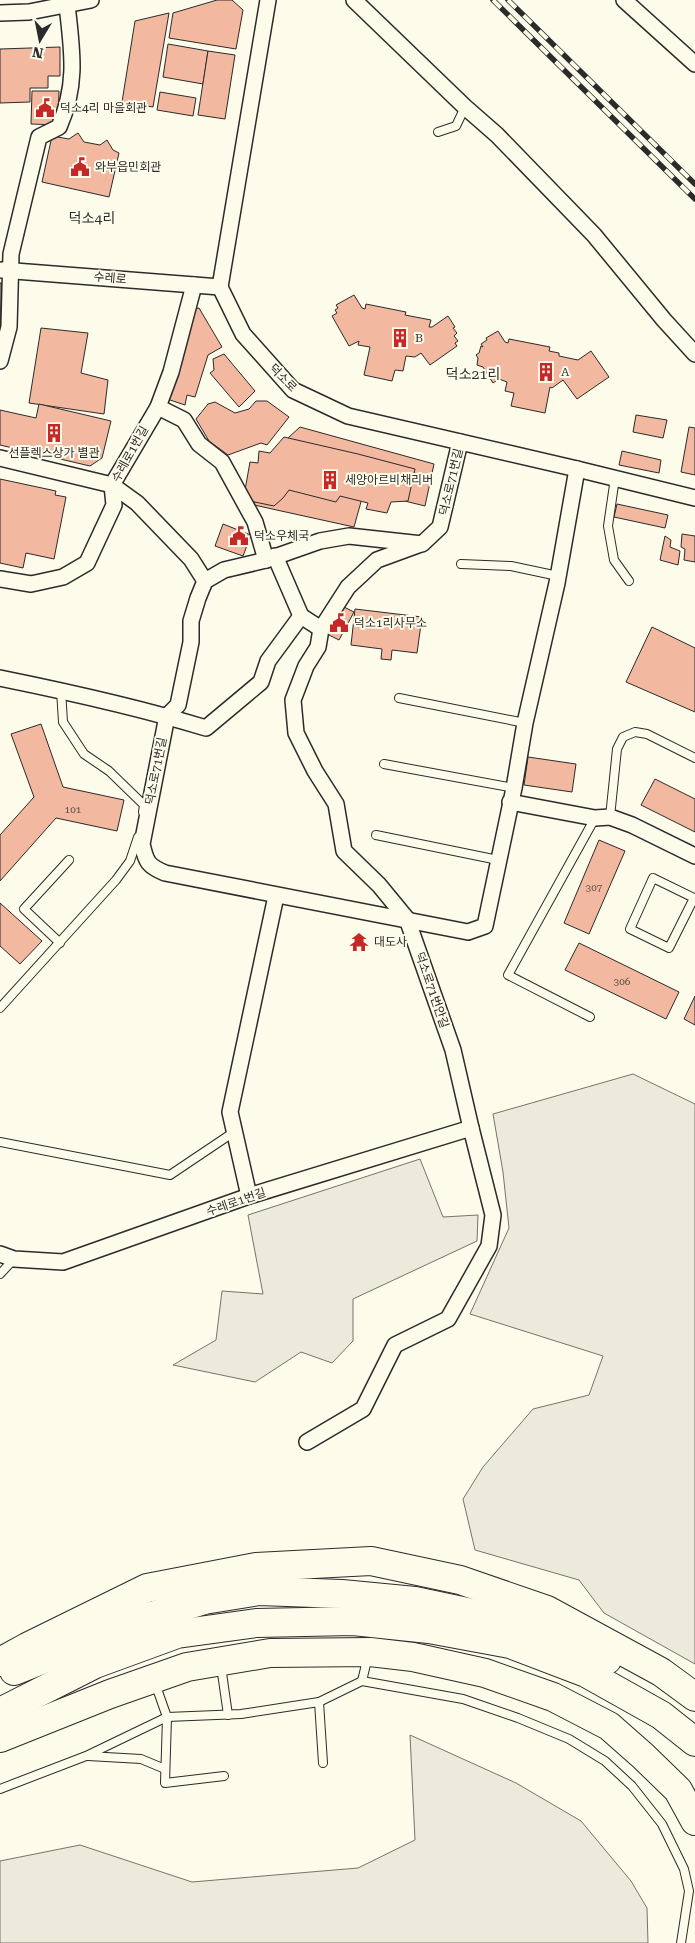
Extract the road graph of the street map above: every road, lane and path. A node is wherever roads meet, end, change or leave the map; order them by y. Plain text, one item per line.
1 (91, 0) edge
2 (268, 0) edge
3 (624, 0) edge
4 (358, 2) edge
5 (67, 5) junction
6 (0, 13) edge
7 (695, 64) edge
8 (465, 107) junction
9 (438, 132) dead end
10 (5, 270) edge
11 (194, 285) junction
12 (220, 287) junction
13 (695, 354) edge
14 (0, 361) edge
15 (158, 406) junction
16 (460, 442) junction
17 (0, 458) edge
18 (577, 468) junction
19 (616, 478) junction
20 (112, 485) junction
21 (693, 496) edge
22 (422, 544) junction
23 (270, 558) junction
24 (461, 564) dead end
25 (558, 576) junction
26 (0, 579) edge
27 (205, 581) junction
28 (628, 581) dead end
29 (300, 616) junction
30 (321, 629) junction
31 (0, 678) edge
32 (61, 690) junction
33 (399, 698) dead end
34 (167, 716) junction
35 (525, 723) junction
36 (695, 758) edge
37 (384, 764) dead end
38 (512, 795) junction
39 (602, 818) junction
40 (376, 836) dead end
41 (695, 856) edge
42 (69, 860) dead end
43 (498, 860) junction
44 (276, 896) junction
45 (694, 898) edge
46 (407, 919) junction
47 (60, 943) junction
48 (2, 1002) edge
49 (590, 1017) dead end
50 (471, 1128) junction
51 (234, 1132) junction
52 (0, 1142) edge
53 (249, 1196) junction
54 (7, 1256) edge
55 (0, 1274) edge
56 (307, 1442) dead end
57 (370, 1652) junction
58 (220, 1661) junction
59 (0, 1662) edge
60 (0, 1677) edge
61 (154, 1679) junction
62 (362, 1681) junction
63 (695, 1697) edge
64 (319, 1702) junction
65 (0, 1712) edge
66 (228, 1714) junction
67 (695, 1716) edge
68 (167, 1718) junction
69 (0, 1738) edge
70 (695, 1742) edge
71 (86, 1756) junction
72 (323, 1763) dead end
73 (165, 1769) junction
74 (224, 1776) dead end
75 (0, 1788) edge
76 (695, 1821) edge
77 (682, 1943) edge

1 - 5 street
2 - 12 street
3 - 7 street
4 - 8 street
5 - 6 street
5 - 10 street
8 - 9 lane
8 - 13 street
10 - 11 street, 수레로
10 - 14 street
11 - 12 street, 수레로
11 - 15 street, 수레로1번길
12 - 16 street, 덕소로
15 - 20 street, 수레로1번길
15 - 23 street
16 - 18 street, 덕소로
16 - 22 street, 덕소로71번길
17 - 20 street
18 - 19 street, 덕소로
18 - 25 street
19 - 21 street, 덕소로
19 - 28 lane
20 - 26 street, 수레로1번길
20 - 27 street
22 - 23 street
22 - 30 street, 덕소로71번안길
23 - 27 street
23 - 29 street
24 - 25 lane
25 - 35 street
27 - 34 street, 덕소로71번길
29 - 30 street
29 - 34 street
30 - 46 street, 덕소로71번안길
31 - 32 street
32 - 34 street
32 - 47 lane
33 - 35 lane
34 - 44 street, 덕소로71번길
35 - 38 street
36 - 39 lane
37 - 38 lane
38 - 39 street
38 - 43 street
39 - 41 street
39 - 49 lane
40 - 43 lane
42 - 47 lane
43 - 46 street, 덕소로71번길
44 - 46 street, 덕소로71번길
44 - 51 street
45 - 45 lane
46 - 50 street, 덕소로71번안길
47 - 48 lane
50 - 53 street, 수레로1번길
50 - 56 street, 덕소로71번안길
51 - 52 lane
51 - 53 street
53 - 54 street, 수레로1번길
54 - 55 lane
57 - 58 highway
57 - 62 lane
57 - 76 highway
58 - 61 highway
58 - 66 lane
59 - 63 highway
60 - 67 highway
61 - 68 lane
61 - 69 highway
62 - 64 lane
62 - 77 lane
64 - 66 lane
64 - 72 lane
65 - 70 highway
66 - 68 lane
68 - 71 lane
68 - 73 lane
71 - 73 lane
71 - 75 lane
73 - 74 lane

